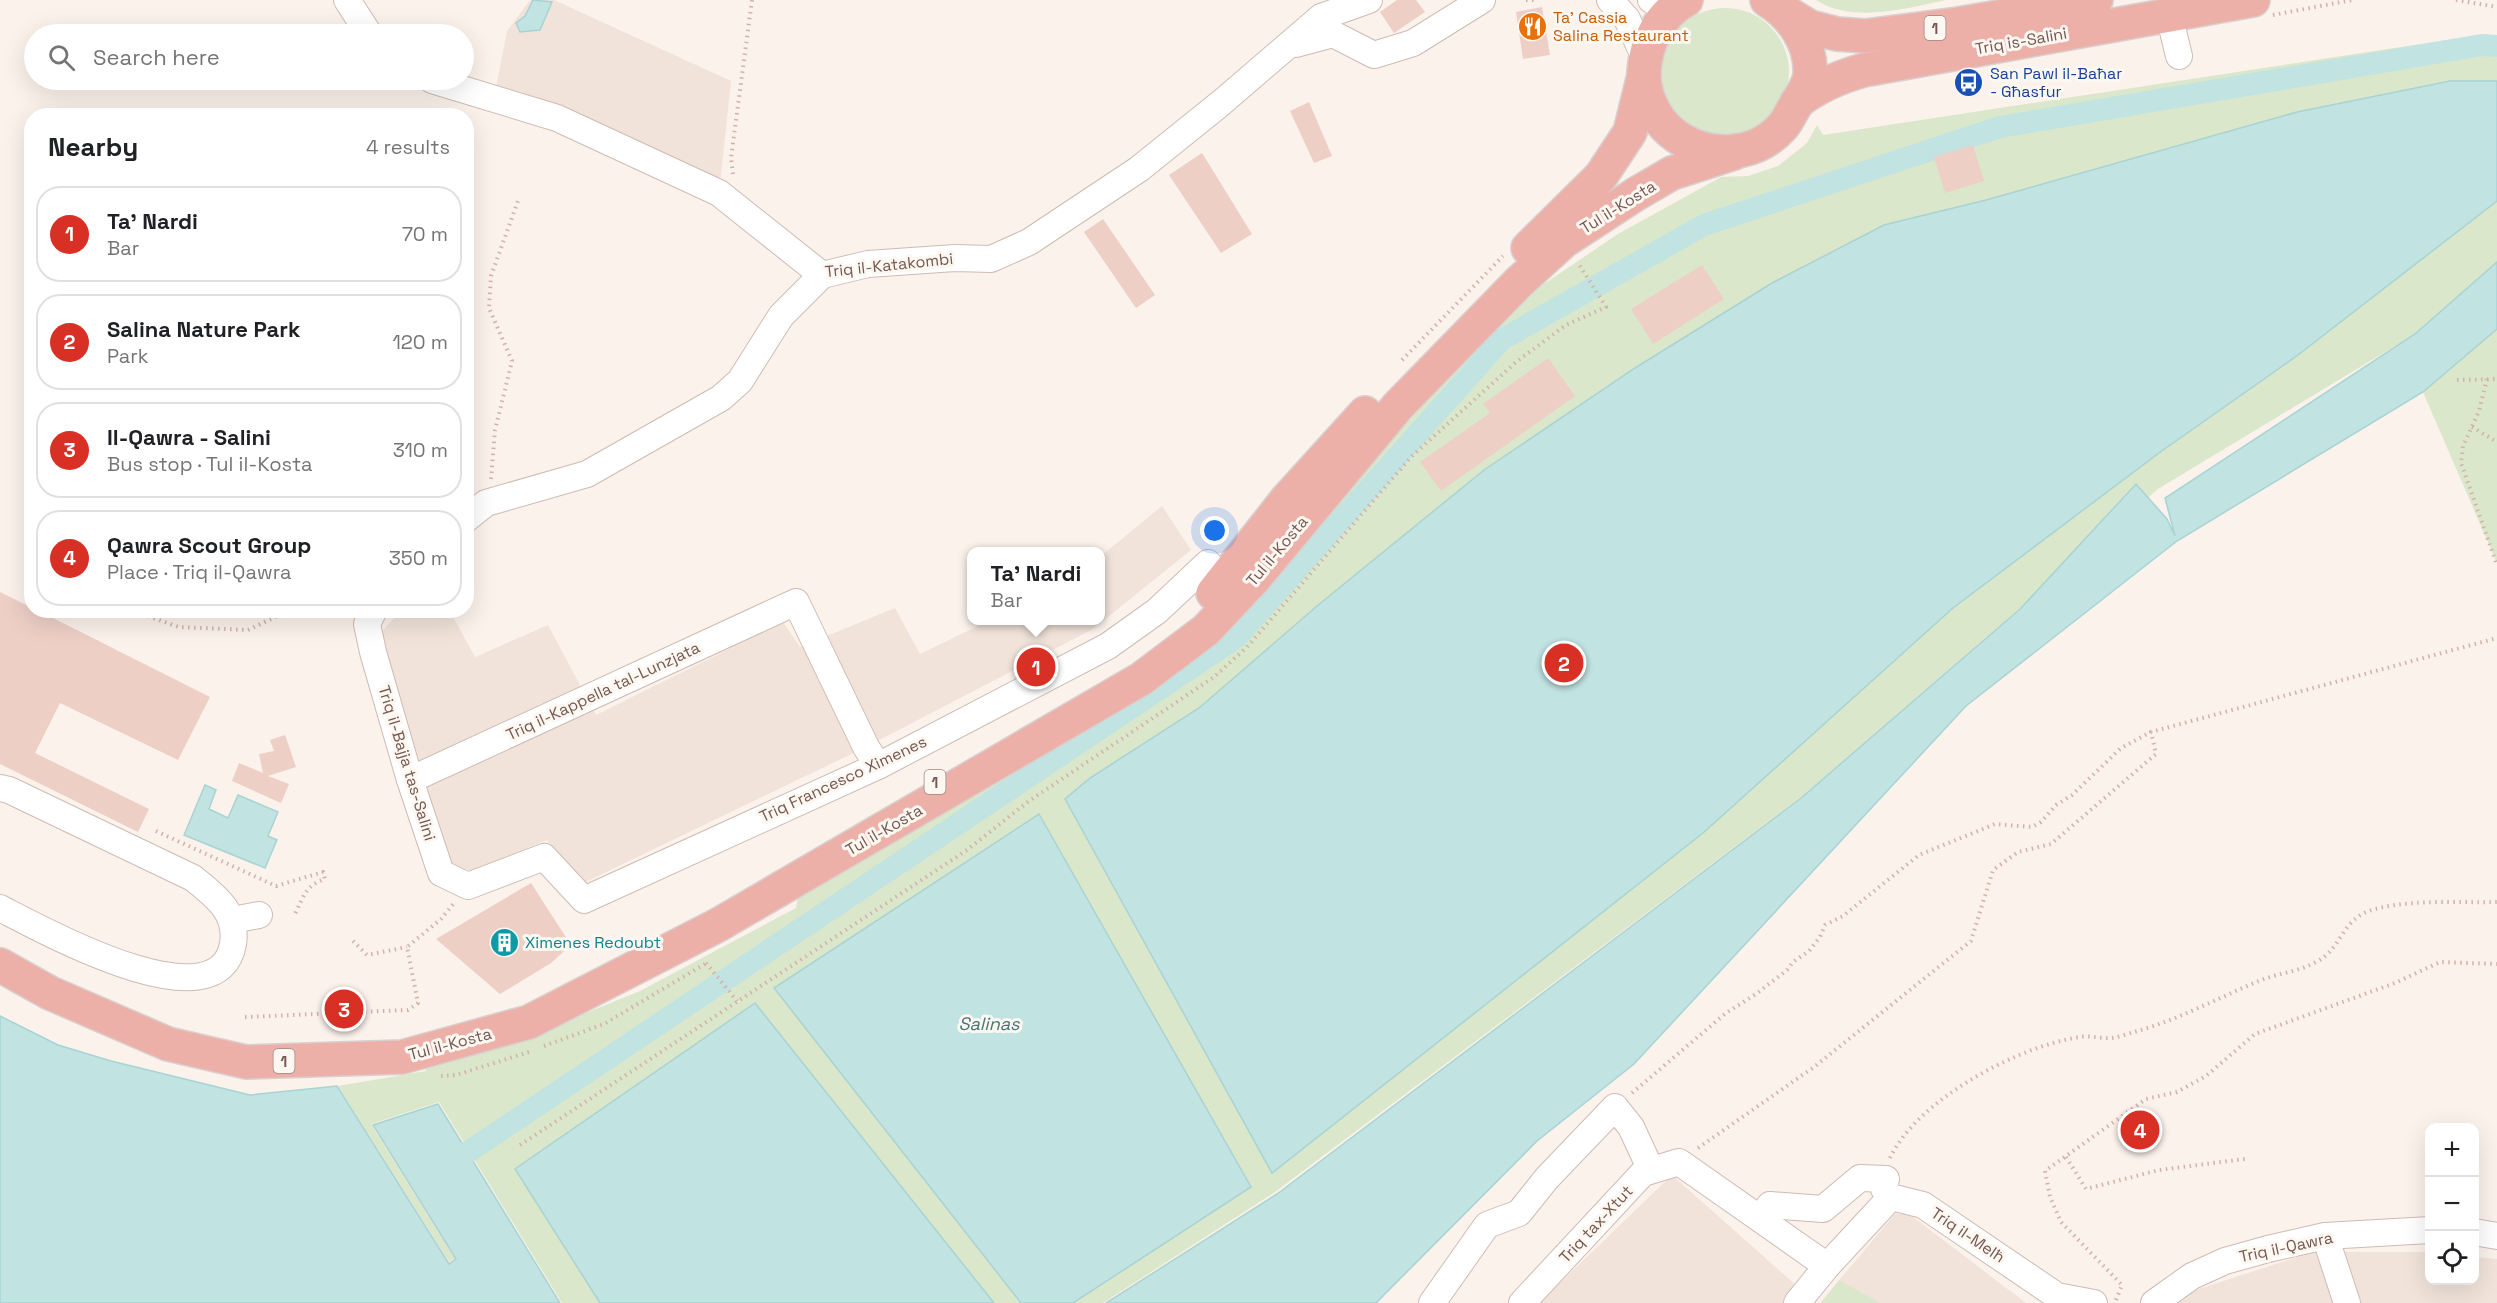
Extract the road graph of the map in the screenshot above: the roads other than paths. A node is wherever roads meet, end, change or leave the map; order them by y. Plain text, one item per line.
1 (347, 0) edge
2 (1482, 0) edge
3 (1610, 0) edge
4 (1991, 0) edge
5 (2096, 0) edge
6 (2253, 0) edge
7 (1363, 2) edge
8 (1671, 2) edge
9 (1772, 3) edge
10 (2169, 15) junction
11 (363, 24) edge
12 (1958, 24) junction
13 (1291, 45) junction
14 (1361, 48) junction
15 (2179, 56) dead end
16 (1644, 67) junction
17 (465, 90) edge
18 (1797, 102) junction
19 (1734, 153) junction
20 (822, 275) junction
21 (476, 511) edge
22 (1208, 563) dead end
23 (370, 618) edge
24 (878, 766) junction
25 (410, 780) junction
26 (0, 788) edge
27 (468, 886) joint
28 (0, 908) edge
29 (259, 915) dead end
30 (233, 920) junction
31 (0, 943) edge
32 (0, 965) edge
33 (1651, 1170) junction
34 (1888, 1188) junction
35 (1760, 1218) junction
36 (2425, 1230) edge
37 (2479, 1233) edge
38 (2325, 1236) junction
39 (2497, 1236) edge
40 (1827, 1266) junction
41 (1432, 1303) edge
42 (1522, 1303) edge
43 (1797, 1303) edge
44 (2094, 1303) edge
45 (2154, 1303) edge
46 (2347, 1303) edge

1 - 11 street
2 - 14 street, Triq il-Katakombi
3 - 16 street
4 - 12 street
5 - 12 highway, Triq is-Salini / 1
6 - 10 highway, Triq is-Salini / 1
7 - 13 street, Triq il-Katakombi
7 - 14 street
8 - 16 highway, 1
9 - 12 highway, Triq is-Salini / 1
9 - 18 highway, 1
10 - 15 street
10 - 18 highway, Triq is-Salini / 1
13 - 14 street, Triq il-Katakombi
13 - 20 street, Triq il-Katakombi
16 - 19 highway, 1
16 - 31 highway, Tul il-Kosta / 1
17 - 20 street, Triq il-Katakombi
18 - 19 highway, 1
19 - 32 highway, Tul il-Kosta / 1
20 - 21 street
22 - 24 street, Triq Francesco Ximenes
23 - 25 street, Triq il-Bajja tas-Salini
24 - 25 street, Triq il-Kappella tal-Lunzjata
24 - 27 street, Triq Francesco Ximenes
25 - 27 street, Triq il-Bajja tas-Salini
26 - 30 street
28 - 30 street
29 - 30 street
33 - 35 street, Triq tax-Xtut
33 - 41 street
33 - 42 street, Triq tax-Xtut
34 - 35 street, Triq il-Melħ
34 - 40 street
34 - 44 street, Triq il-Melħ
35 - 40 street
36 - 38 street, Triq il-Qawra
37 - 39 street
38 - 45 street, Triq il-Qawra
38 - 46 street
40 - 43 street

